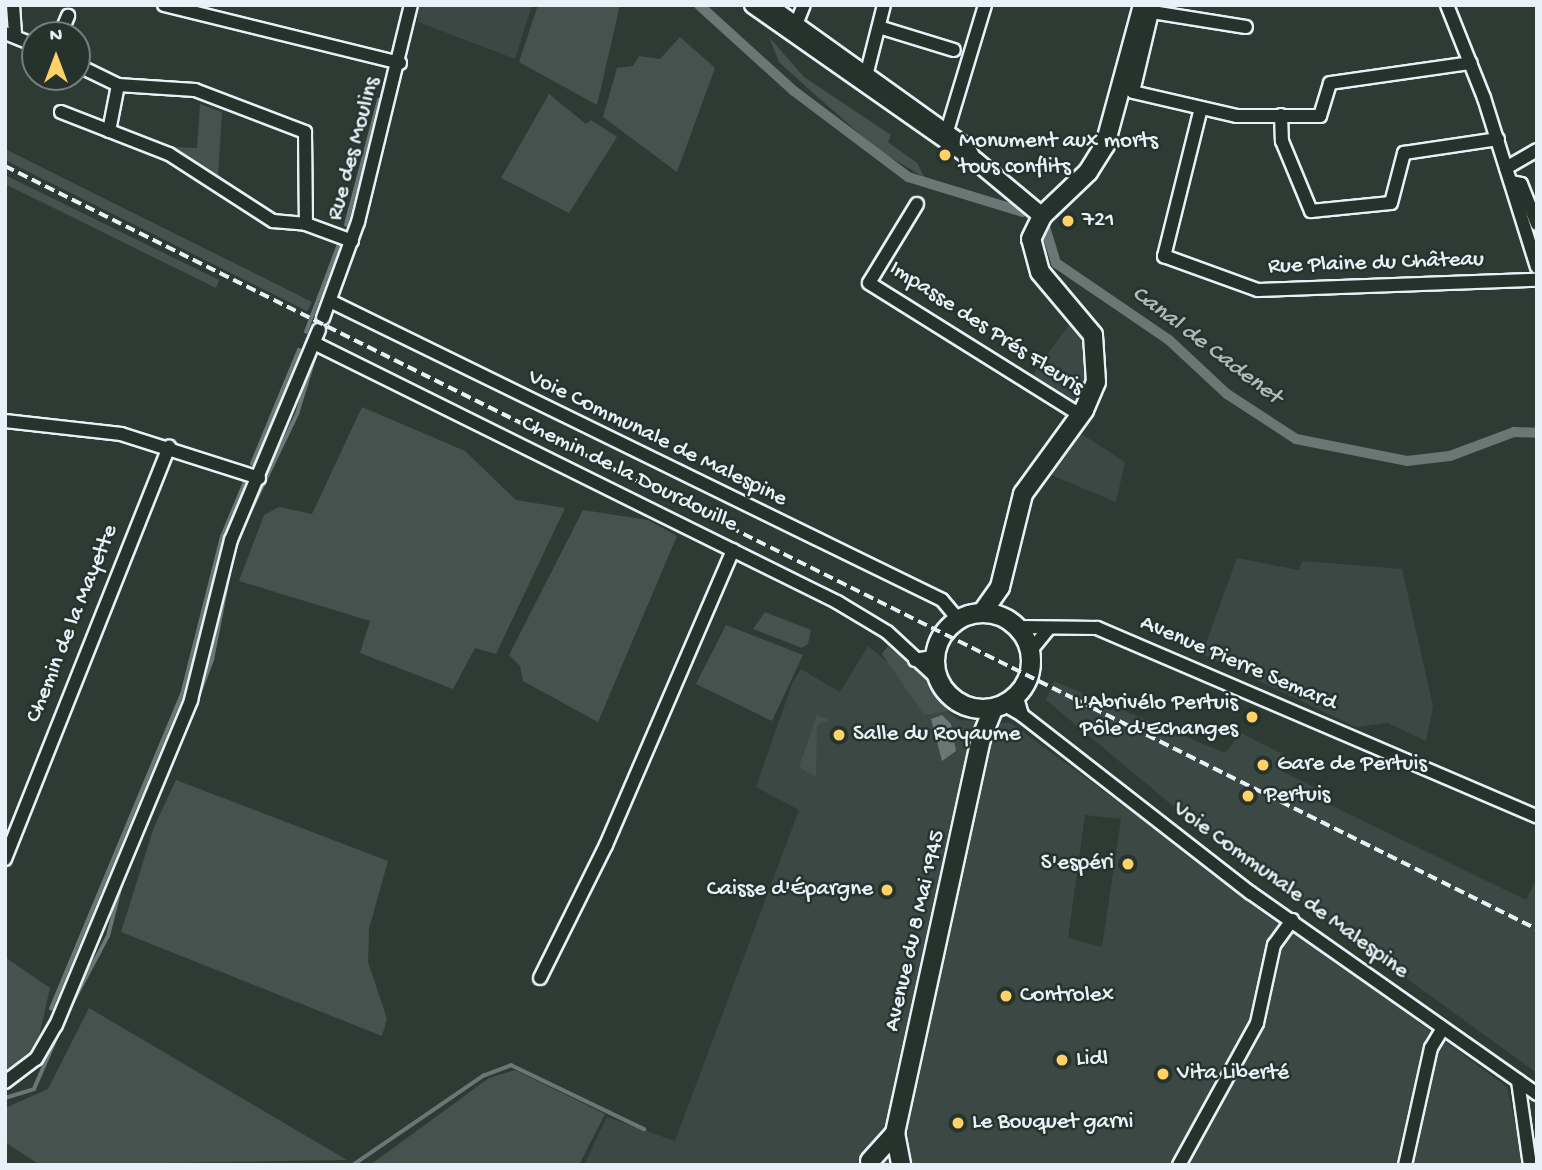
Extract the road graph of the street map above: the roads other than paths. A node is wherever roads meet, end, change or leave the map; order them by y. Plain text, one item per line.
1 (13, 5) edge
2 (163, 5) edge
3 (411, 5) edge
4 (753, 5) edge
5 (771, 5) edge
6 (804, 5) edge
7 (884, 5) edge
8 (985, 5) edge
9 (1447, 5) edge
10 (1146, 9) edge
11 (68, 16) dead end
12 (66, 21) edge
13 (797, 22) junction
14 (1246, 27) dead end
15 (882, 28) junction
16 (10, 33) edge
17 (954, 50) dead end
18 (400, 63) junction
19 (1472, 63) junction
20 (91, 72) edge
21 (867, 72) junction
22 (118, 85) junction
23 (1201, 108) junction
24 (61, 112) dead end
25 (1281, 116) junction
26 (109, 131) junction
27 (947, 131) junction
28 (1498, 139) junction
29 (1537, 149) edge
30 (976, 161) junction
31 (1506, 168) junction
32 (1511, 182) junction
33 (917, 204) dead end
34 (1042, 216) junction
35 (306, 224) junction
36 (1537, 224) edge
37 (352, 241) junction
38 (1537, 267) edge
39 (1537, 280) edge
40 (330, 301) junction
41 (319, 330) junction
42 (1080, 415) junction
43 (5, 421) edge
44 (169, 446) junction
45 (259, 478) junction
46 (733, 551) junction
47 (1000, 587) junction
48 (984, 610) junction
49 (959, 620) junction
50 (1016, 624) junction
51 (1049, 628) junction
52 (1028, 654) junction
53 (938, 656) junction
54 (915, 660) junction
55 (939, 680) junction
56 (1005, 703) junction
57 (963, 709) junction
58 (981, 739) junction
59 (1537, 817) edge
60 (5, 859) edge
61 (1292, 920) junction
62 (540, 978) dead end
63 (1443, 1028) junction
64 (1428, 1062) junction
65 (1518, 1081) junction
66 (5, 1082) edge
67 (1537, 1094) edge
68 (895, 1133) junction
69 (865, 1163) edge
70 (892, 1165) edge
71 (901, 1165) edge
72 (1178, 1165) edge
73 (1405, 1165) edge
74 (1413, 1165) edge
75 (1530, 1165) edge

1 - 16 street
2 - 18 street
3 - 18 street, Rue des Moulins
4 - 30 street
5 - 13 street
6 - 13 street
7 - 15 street
8 - 27 street
9 - 19 street
10 - 14 street
10 - 23 street
10 - 34 main road
11 - 12 street
13 - 21 street
15 - 17 street
15 - 21 street
18 - 37 street, Rue des Moulins
19 - 25 street
19 - 28 street
20 - 22 street
21 - 27 street
22 - 26 street
22 - 35 street
23 - 25 street
23 - 39 street, Rue Plaine du Château
24 - 26 street
25 - 28 street
26 - 35 street
27 - 30 street
28 - 31 street
29 - 31 street
30 - 34 street
31 - 32 street
32 - 36 street
32 - 38 street
33 - 42 street, Impasse des Prés Fleuris
34 - 42 main road
35 - 37 street
37 - 40 street, Rue des Moulins
40 - 41 street, Rue des Moulins
40 - 49 street, Voie Communale de Malespine
41 - 45 street, Rue des Moulins
41 - 46 street, Chemin de la Dourdouille
42 - 47 main road
43 - 44 street
44 - 45 street
44 - 60 street, Chemin de la Mayette
45 - 66 street, Rue des Moulins
46 - 54 street, Chemin de la Dourdouille
46 - 62 street
47 - 48 main road
47 - 50 main road
48 - 49 main road
48 - 50 main road
49 - 53 main road
50 - 51 street, Avenue Pierre Semard
50 - 52 main road
51 - 52 street
51 - 59 street, Avenue Pierre Semard
52 - 56 main road
53 - 54 street
53 - 55 main road
54 - 55 street, Chemin de la Dourdouille
55 - 57 main road
56 - 57 main road
56 - 58 main road, Avenue du 8 Mai 1945
56 - 61 street, Voie Communale de Malespine
57 - 58 main road
58 - 68 main road, Avenue du 8 Mai 1945
61 - 63 street, Voie Communale de Malespine
61 - 72 street
63 - 64 street
63 - 65 street, Voie Communale de Malespine
64 - 73 street
64 - 74 street
65 - 67 street, Voie Communale de Malespine
65 - 75 street
68 - 69 main road, Avenue du 8 Mai 1945
68 - 71 main road, Avenue du 8 Mai 1945
69 - 70 main road

